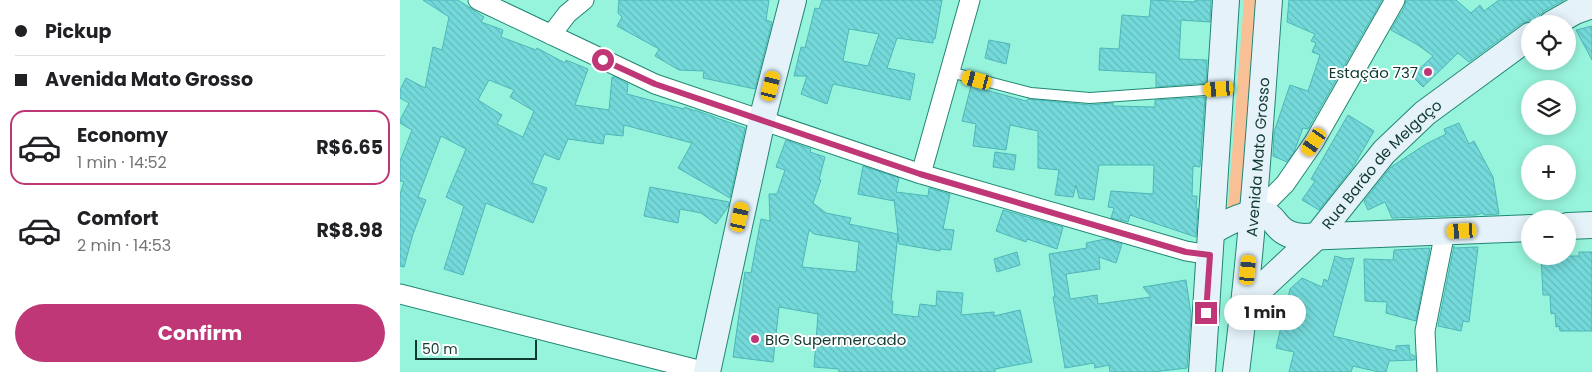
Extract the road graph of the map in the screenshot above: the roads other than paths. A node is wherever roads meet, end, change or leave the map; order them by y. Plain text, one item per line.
1 (478, 0) edge
2 (584, 0) edge
3 (793, 0) edge
4 (970, 0) edge
5 (1226, 0) edge
6 (1269, 0) edge
7 (1395, 0) edge
8 (1592, 5) edge
9 (1568, 15) edge
10 (551, 35) junction
11 (1521, 43) edge
12 (950, 72) junction
13 (1219, 89) junction
14 (762, 120) junction
15 (920, 174) junction
16 (1253, 214) junction
17 (1592, 225) edge
18 (1576, 226) edge
19 (1521, 228) edge
20 (1445, 232) junction
21 (1317, 236) junction
22 (1210, 243) junction
23 (400, 294) edge
24 (1245, 308) junction
25 (706, 372) edge
26 (1202, 372) edge
27 (1236, 372) edge
28 (1428, 372) edge

1 - 10 street
2 - 10 street
3 - 14 street
4 - 12 street
5 - 13 street
6 - 16 street, Avenida Mato Grosso
7 - 16 street
8 - 9 street
10 - 14 street
11 - 21 street, Rua Barão de Melgaço
12 - 13 lane
12 - 15 street
13 - 22 street
14 - 15 street
14 - 25 street
15 - 22 street
16 - 21 street
16 - 22 street
16 - 24 street, Avenida Mato Grosso
17 - 18 street
19 - 20 street
20 - 21 street
20 - 28 street
21 - 24 street, Rua Barão de Melgaço
22 - 26 street
23 - 25 street
24 - 27 street, Avenida Mato Grosso

